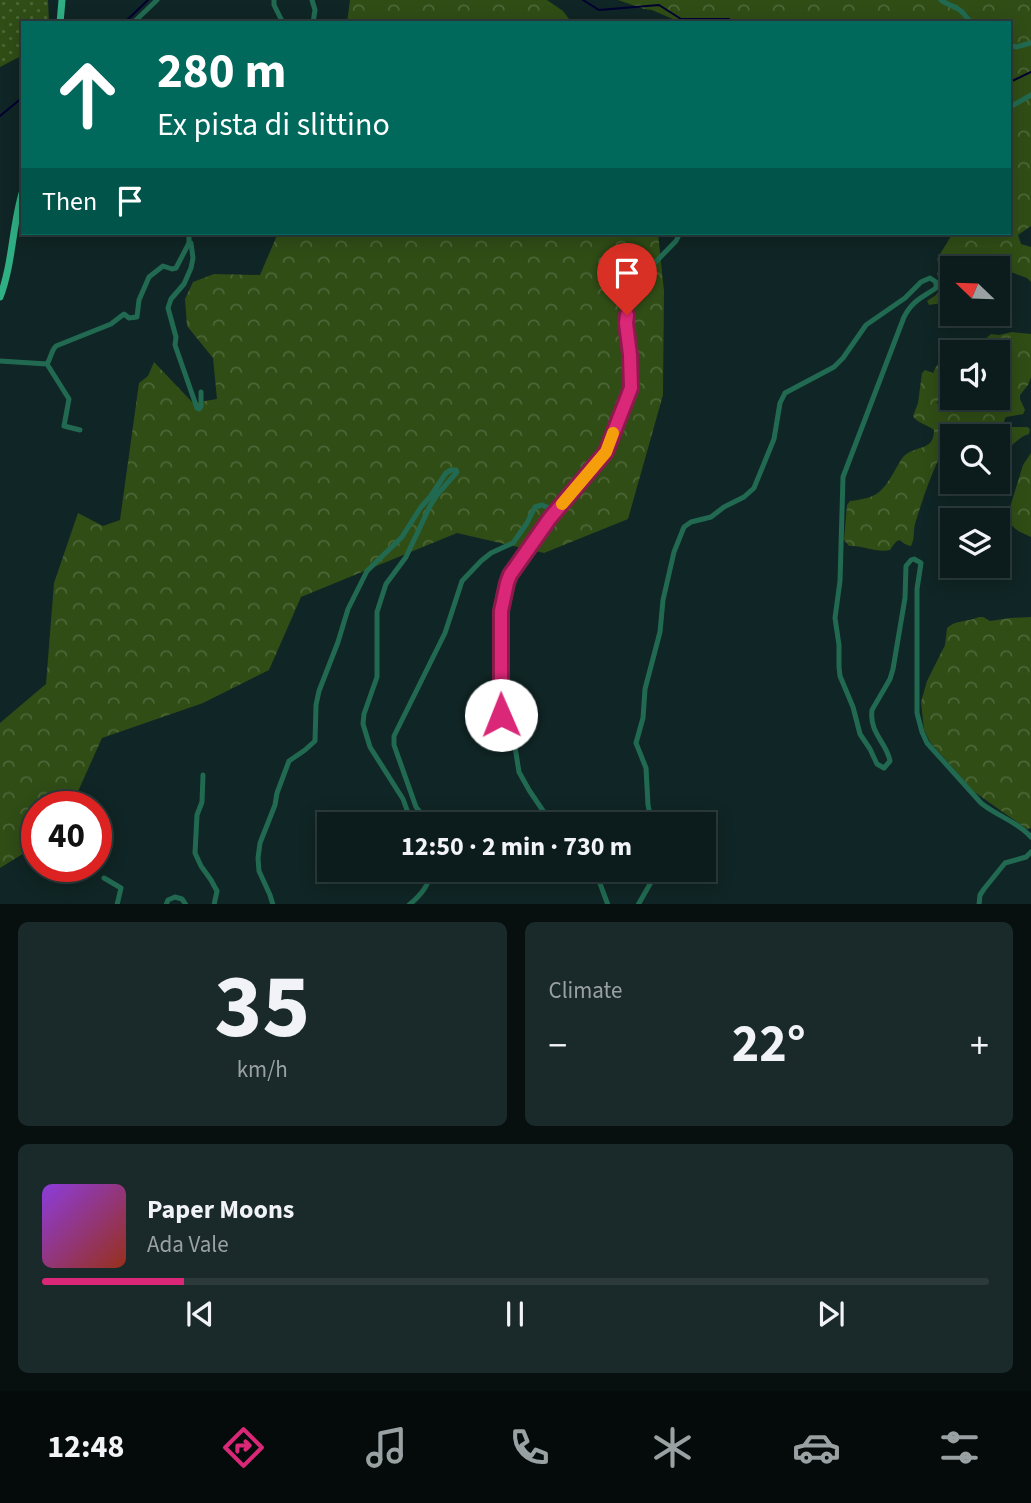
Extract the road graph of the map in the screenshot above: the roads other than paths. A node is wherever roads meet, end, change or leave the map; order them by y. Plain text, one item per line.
1 (62, 0) edge
2 (157, 0) edge
3 (274, 0) edge
4 (312, 0) edge
5 (941, 0) edge
6 (61, 21) edge
7 (135, 21) edge
8 (282, 21) edge
9 (313, 21) edge
10 (969, 21) edge
11 (1031, 43) edge
12 (1011, 45) edge
13 (1031, 95) edge
14 (1011, 106) edge
15 (21, 196) edge
16 (189, 235) edge
17 (679, 235) edge
18 (189, 243) junction
19 (0, 297) edge
20 (0, 361) edge
21 (47, 364) junction
22 (201, 392) dead end
23 (80, 430) dead end
24 (525, 552) junction
25 (203, 775) dead end
26 (408, 812) edge
27 (418, 812) edge
28 (544, 812) edge
29 (649, 812) edge
30 (1031, 837) edge
31 (1031, 852) edge
32 (111, 882) edge
33 (427, 882) edge
34 (599, 882) edge
35 (651, 882) edge
36 (117, 904) edge
37 (166, 904) edge
38 (185, 904) edge
39 (214, 904) edge
40 (273, 904) edge
41 (410, 904) edge
42 (608, 904) edge
43 (639, 904) edge
44 (979, 904) edge

1 - 6 main road
2 - 7 street
3 - 8 street
4 - 9 street
5 - 10 street
11 - 12 street
13 - 14 street
15 - 19 main road
16 - 18 street
17 - 24 street
18 - 21 street
18 - 22 street
20 - 21 street
21 - 23 street
24 - 27 street
24 - 28 street
25 - 39 street
26 - 40 street
29 - 30 street
31 - 44 street
32 - 36 street
33 - 41 street
34 - 42 street
35 - 43 street
37 - 38 street

